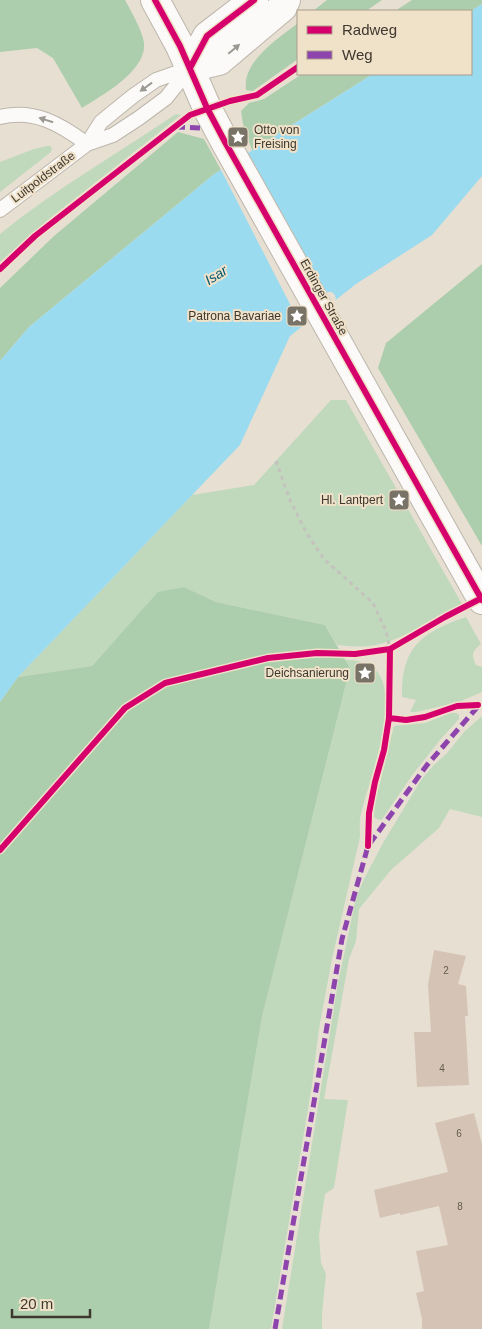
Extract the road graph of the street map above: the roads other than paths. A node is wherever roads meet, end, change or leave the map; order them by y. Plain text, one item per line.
1 (155, 0) edge
2 (254, 0) edge
3 (286, 0) edge
4 (190, 68) junction
5 (0, 117) edge
6 (87, 144) junction
7 (0, 210) edge
8 (482, 600) edge

1 - 4 street, Erdinger Straße
2 - 4 street, Luitpoldstraße
4 -> 3 street, Luitpoldstraße
4 - 6 lane, Luitpoldstraße
4 -> 6 lane, Luitpoldstraße
4 - 8 street, Erdinger Straße
6 -> 5 lane
6 - 7 lane, Luitpoldstraße

